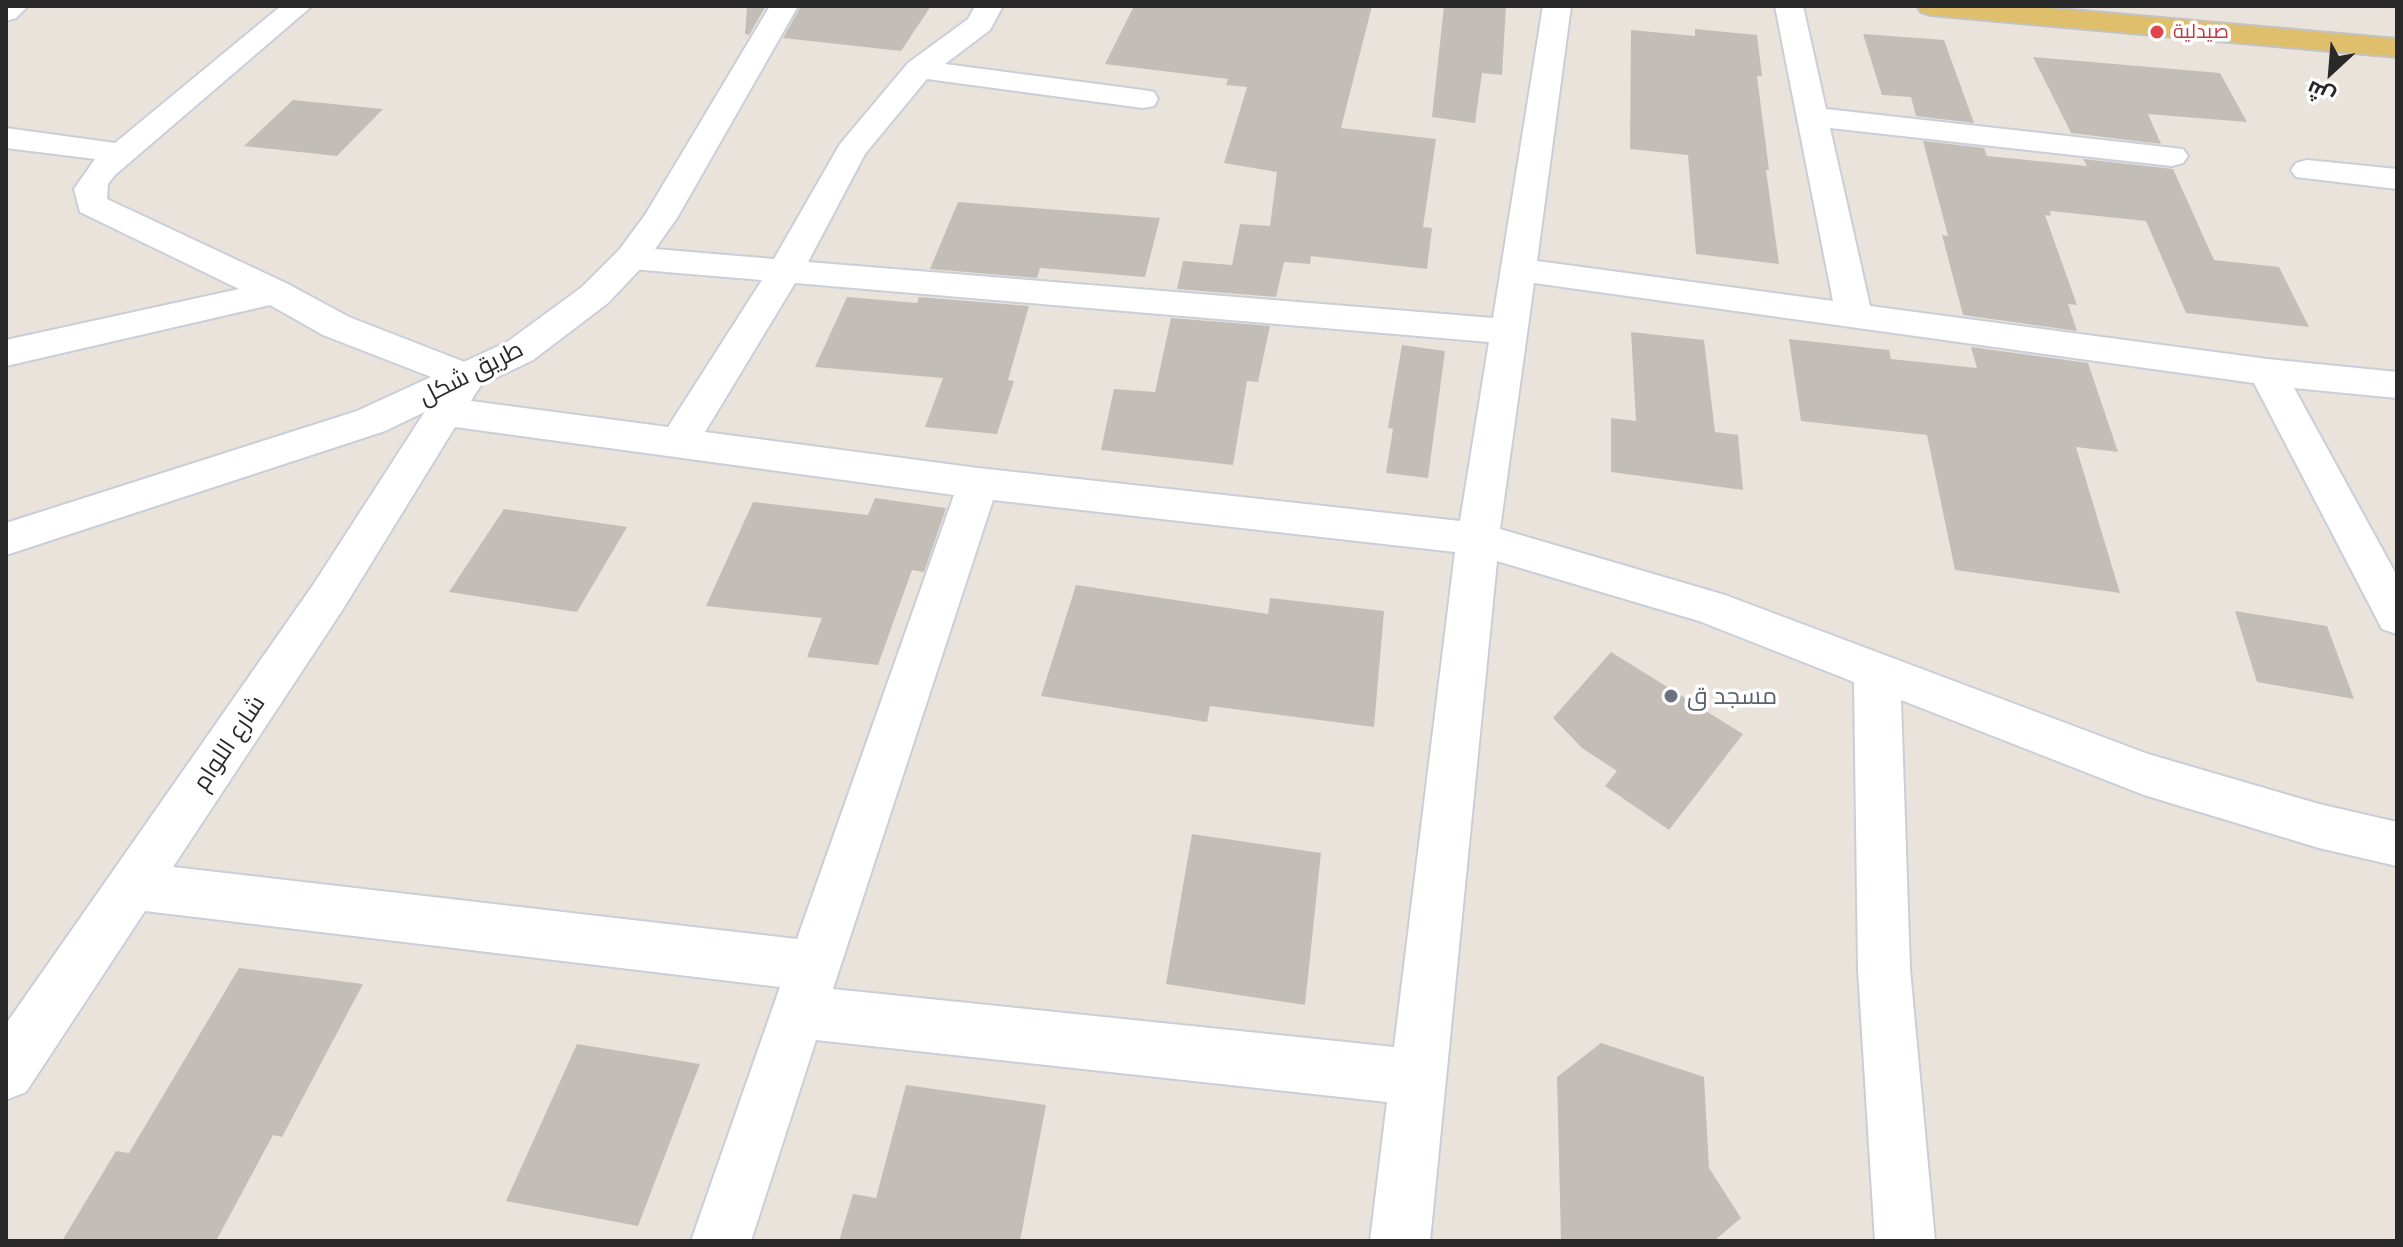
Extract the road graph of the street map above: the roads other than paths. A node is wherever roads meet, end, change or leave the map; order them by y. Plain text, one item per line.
1 (14, 6) edge
2 (298, 6) edge
3 (784, 6) edge
4 (989, 6) edge
5 (1557, 6) edge
6 (1789, 6) edge
7 (1931, 6) edge
8 (6, 12) edge
9 (2397, 48) edge
10 (919, 69) junction
11 (1143, 99) dead end
12 (1813, 117) junction
13 (6, 138) edge
14 (120, 153) junction
15 (2172, 156) dead end
16 (2307, 170) dead end
17 (2397, 179) edge
18 (631, 258) junction
19 (1520, 270) junction
20 (785, 271) junction
21 (275, 292) junction
22 (1854, 315) junction
23 (1508, 331) junction
24 (6, 353) edge
25 (2267, 372) junction
26 (2397, 385) edge
27 (457, 395) junction
28 (678, 444) junction
29 (978, 483) junction
30 (6, 539) edge
31 (1478, 539) junction
32 (2397, 617) edge
33 (1877, 673) junction
34 (2397, 844) edge
35 (132, 886) junction
36 (806, 989) junction
37 (6, 1072) edge
38 (1417, 1077) junction
39 (721, 1241) edge
40 (1400, 1241) edge
41 (1905, 1241) edge

1 - 8 street
2 - 14 street
3 - 18 street, طريق شكل
4 - 10 street
5 - 19 street
6 - 12 street
7 - 9 main road
10 - 11 street
10 - 20 street
12 - 15 street
12 - 22 street
13 - 14 street
14 - 21 street
16 - 17 street
18 - 20 street
18 - 27 street, طريق شكل
19 - 22 street
19 - 23 street
20 - 23 street
20 - 28 street
21 - 24 street
21 - 27 street
22 - 25 street
23 - 31 street
25 - 26 street
25 - 32 street
27 - 28 street
27 - 30 street, طريق شكل
27 - 35 street, شارع اللوام
28 - 29 street
29 - 31 street
29 - 36 street
31 - 33 street
31 - 38 street
33 - 34 street
33 - 41 street
35 - 36 street
35 - 37 street, شارع اللوام
36 - 38 street
36 - 39 street
38 - 40 street

